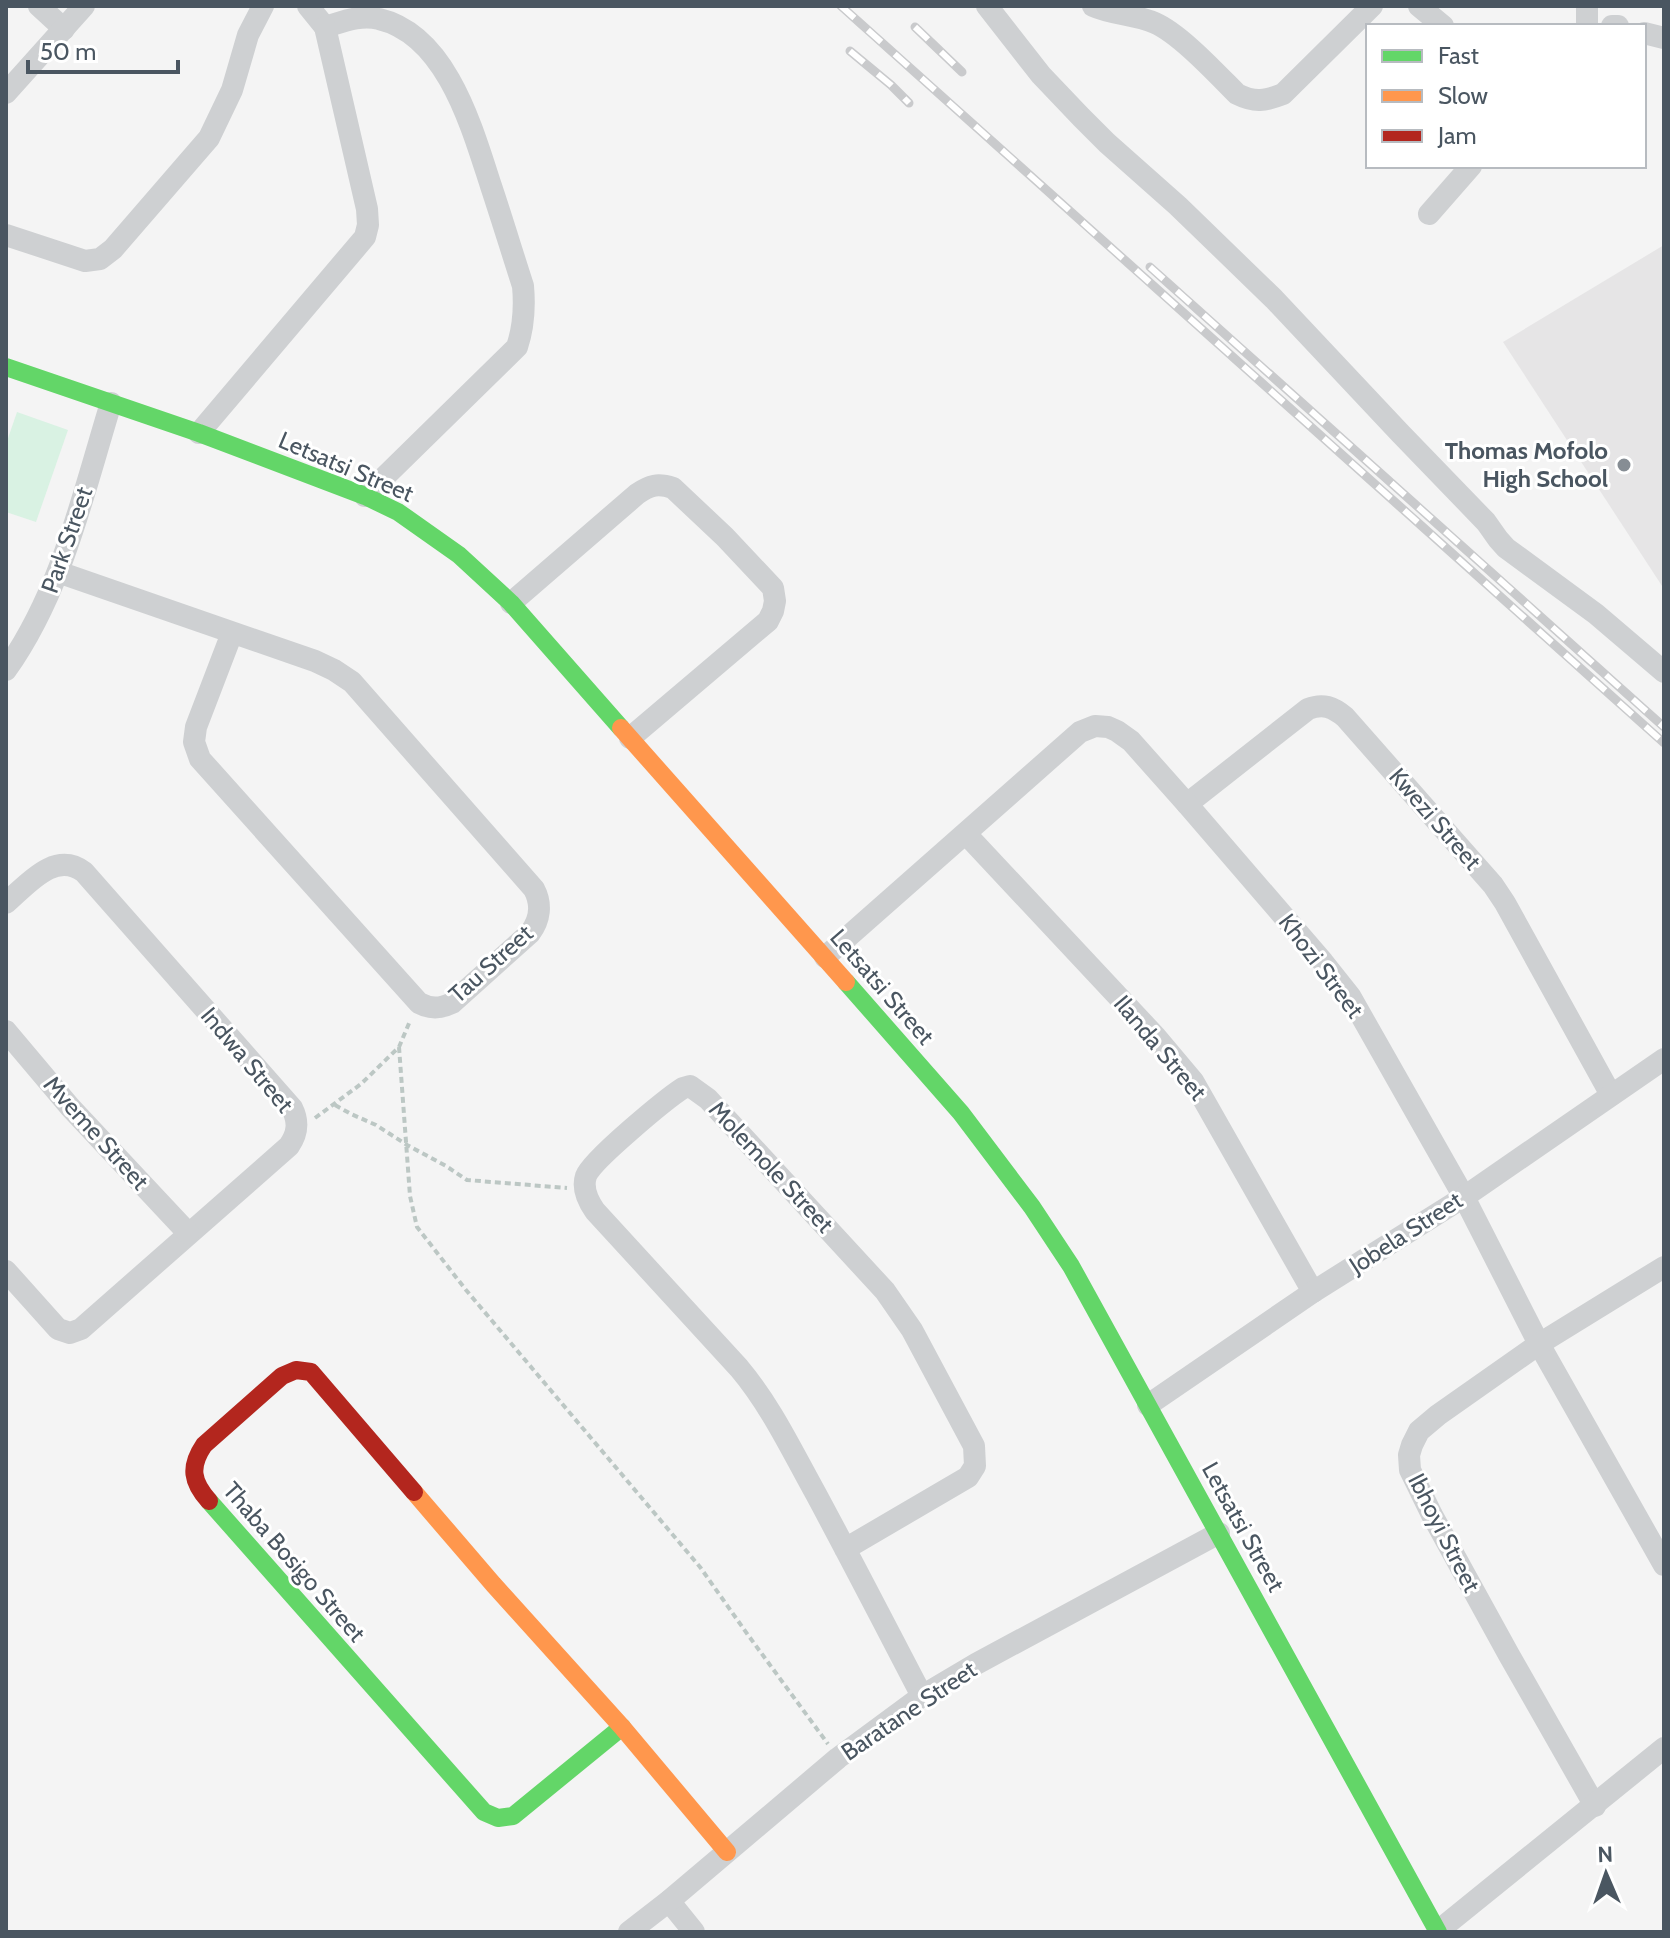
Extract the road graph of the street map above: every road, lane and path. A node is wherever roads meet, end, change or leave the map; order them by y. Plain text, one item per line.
1 (39, 6) edge
2 (84, 6) edge
3 (263, 6) edge
4 (308, 6) edge
5 (987, 6) edge
6 (1372, 6) edge
7 (1419, 6) edge
8 (1106, 8) edge
9 (1441, 24) edge
10 (325, 27) junction
11 (64, 29) junction
12 (6, 93) edge
13 (1469, 168) edge
14 (1429, 214) dead end
15 (6, 235) edge
16 (6, 367) edge
17 (111, 403) junction
18 (199, 433) junction
19 (365, 496) junction
20 (58, 572) junction
21 (511, 603) junction
22 (232, 633) junction
23 (6, 670) edge
24 (1664, 672) edge
25 (630, 738) junction
26 (1187, 804) junction
27 (966, 834) junction
28 (6, 903) edge
29 (825, 957) junction
30 (419, 1003) junction
31 (6, 1031) edge
32 (399, 1047) junction
33 (1664, 1059) edge
34 (1611, 1095) junction
35 (335, 1105) junction
36 (297, 1121) junction
37 (407, 1145) junction
38 (585, 1190) junction
39 (1464, 1197) junction
40 (188, 1233) junction
41 (1664, 1267) edge
42 (6, 1271) edge
43 (1313, 1292) junction
44 (1539, 1344) junction
45 (1148, 1405) junction
46 (1219, 1533) junction
47 (845, 1549) junction
48 (1664, 1565) edge
49 (922, 1696) junction
50 (622, 1727) junction
51 (1664, 1748) edge
52 (838, 1758) junction
53 (1595, 1806) junction
54 (727, 1852) junction
55 (669, 1901) junction
56 (629, 1932) edge
57 (694, 1932) edge
58 (1438, 1932) edge

1 - 11 street
2 - 11 street
3 - 15 street
4 - 10 street
5 - 24 street
6 - 8 street
7 - 9 street
10 - 18 street
10 - 19 street
11 - 12 street
13 - 14 street
16 - 17 street, Letsatsi Street
17 - 18 street, Letsatsi Street
17 - 20 street, Park Street
18 - 19 street, Letsatsi Street
19 - 21 street, Letsatsi Street
20 - 22 street, Tau Street
20 - 23 street, Park Street
21 - 25 street, Letsatsi Street
21 - 25 street
22 - 30 street, Tau Street
22 - 30 street, Tau Street
25 - 29 street, Letsatsi Street
26 - 27 street, Khozi Street
26 - 34 street, Kwezi Street
26 - 39 street, Khozi Street
27 - 29 street, Khozi Street
27 - 43 street, Ilanda Street
28 - 36 street, Indwa Street
29 - 45 street, Letsatsi Street
30 - 32 path
31 - 40 street, Mveme Street
32 - 35 path
32 - 37 path
33 - 34 street, Jobela Street
34 - 39 street, Jobela Street
35 - 36 path
35 - 37 path
36 - 40 street, Indwa Street
37 - 38 path
37 - 52 path
38 - 47 street
38 - 47 street, Molemole Street
39 - 43 street, Jobela Street
39 - 44 street, Khozi Street
40 - 42 street, Indwa Street
41 - 44 street, Ibhoyi Street
43 - 45 street, Jobela Street
44 - 48 street, Khozi Street
44 - 53 street, Ibhoyi Street
45 - 46 street, Letsatsi Street
46 - 49 street, Baratane Street
46 - 58 street, Letsatsi Street
47 - 49 street
49 - 52 street, Baratane Street
50 - 50 street, Thaba Bosigo Street
50 - 54 street, Thaba Bosigo Street
51 - 53 street
52 - 54 street, Baratane Street
53 - 58 street
54 - 55 street, Baratane Street
55 - 56 street, Baratane Street
55 - 57 street

